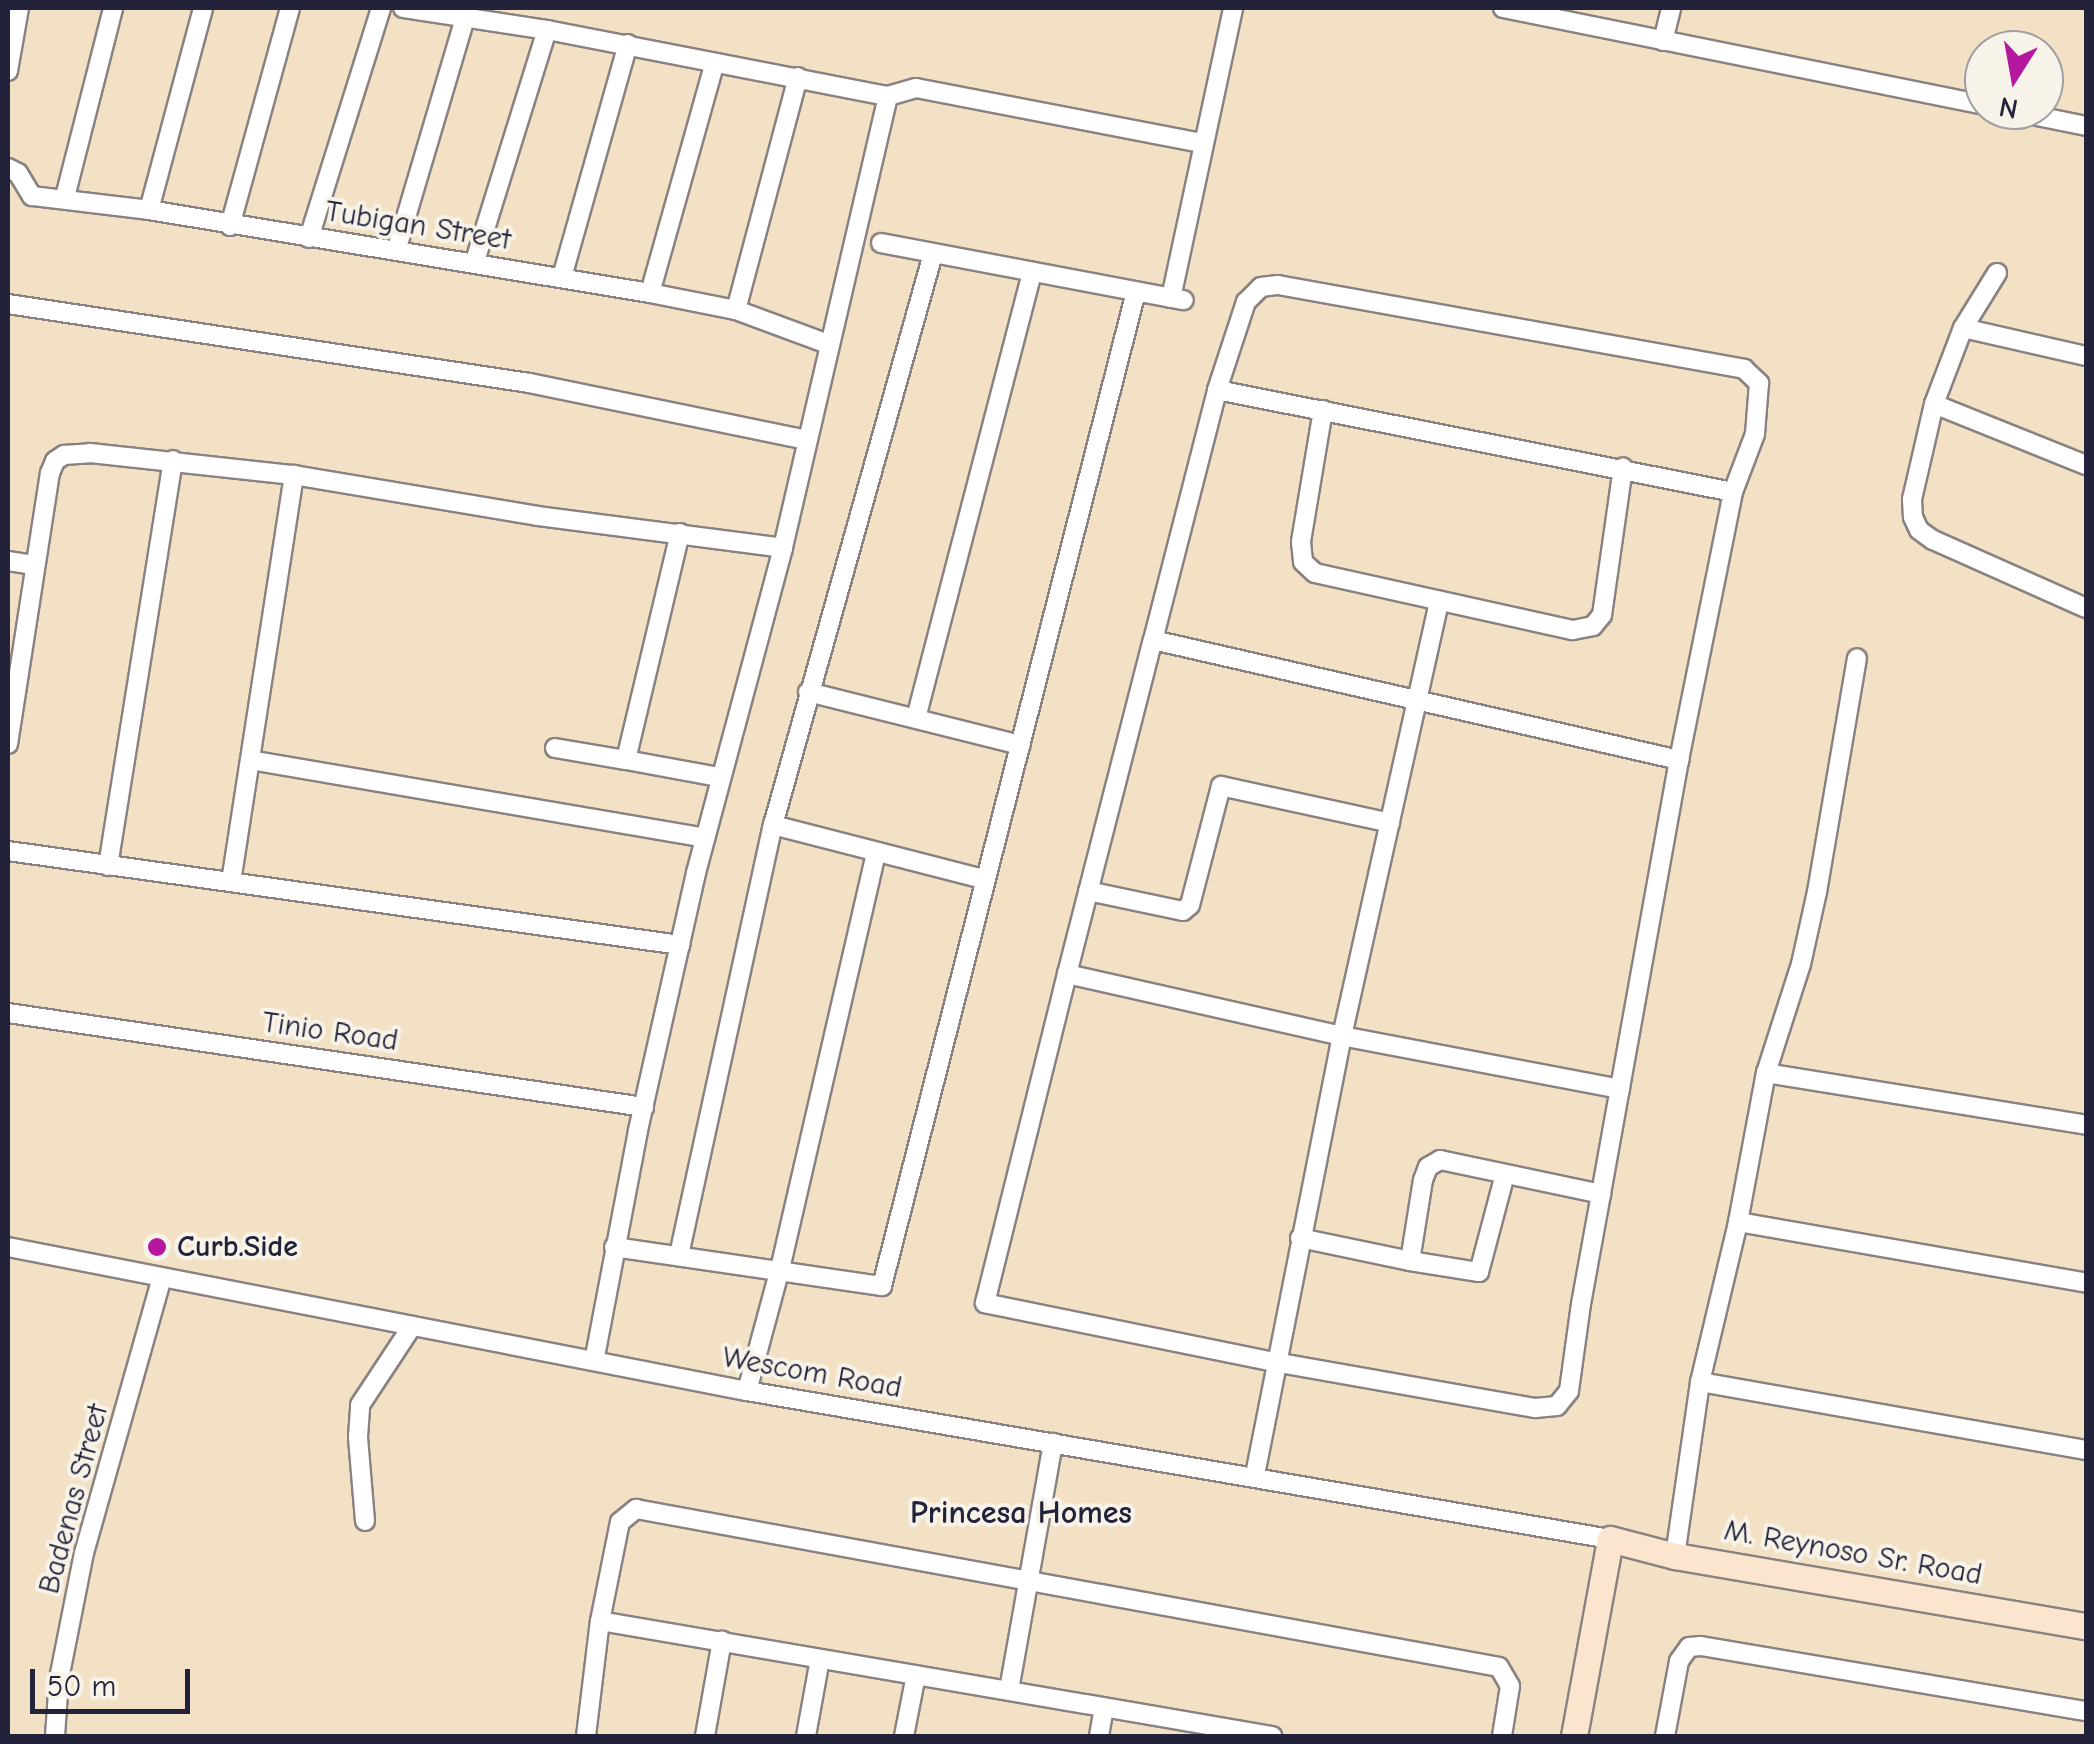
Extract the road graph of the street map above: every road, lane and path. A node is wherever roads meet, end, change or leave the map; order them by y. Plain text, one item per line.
1 (16, 8) edge
2 (113, 8) edge
3 (203, 8) edge
4 (290, 8) edge
5 (380, 8) edge
6 (403, 8) edge
7 (1232, 8) edge
8 (1503, 8) edge
9 (1671, 8) edge
10 (465, 18) junction
11 (547, 30) junction
12 (1663, 41) junction
13 (628, 44) junction
14 (714, 65) junction
15 (8, 71) edge
16 (798, 77) junction
17 (888, 96) junction
18 (1964, 101) edge
19 (1202, 143) junction
20 (8, 168) edge
21 (64, 197) junction
22 (149, 210) junction
23 (230, 226) junction
24 (309, 238) junction
25 (881, 244) dead end
26 (396, 251) junction
27 (933, 254) junction
28 (475, 261) junction
29 (1032, 272) junction
30 (1998, 272) dead end
31 (562, 277) junction
32 (650, 292) junction
33 (1136, 292) junction
34 (8, 304) edge
35 (736, 310) junction
36 (1964, 328) junction
37 (828, 344) junction
38 (2086, 356) edge
39 (1218, 390) junction
40 (1934, 404) junction
41 (1323, 410) junction
42 (807, 440) junction
43 (173, 460) junction
44 (2086, 465) edge
45 (1623, 466) junction
46 (294, 474) junction
47 (1733, 492) junction
48 (680, 534) junction
49 (784, 548) junction
50 (8, 561) edge
51 (33, 565) junction
52 (1438, 601) junction
53 (2086, 608) edge
54 (1153, 640) junction
55 (1857, 658) dead end
56 (808, 692) junction
57 (1417, 702) junction
58 (916, 718) junction
59 (8, 735) edge
60 (8, 744) edge
61 (1021, 745) junction
62 (555, 748) dead end
63 (250, 760) junction
64 (626, 760) junction
65 (1679, 760) junction
66 (719, 777) junction
67 (1390, 824) junction
68 (773, 825) junction
69 (705, 838) junction
70 (8, 851) edge
71 (876, 852) junction
72 (108, 866) junction
73 (984, 879) junction
74 (230, 882) junction
75 (1088, 891) junction
76 (680, 946) junction
77 (1067, 974) junction
78 (8, 1013) edge
79 (1342, 1036) junction
80 (1766, 1072) junction
81 (1620, 1088) junction
82 (644, 1107) junction
83 (2086, 1125) edge
84 (1505, 1174) junction
85 (1601, 1194) junction
86 (1738, 1222) junction
87 (1300, 1238) junction
88 (614, 1247) junction
89 (8, 1248) edge
90 (679, 1254) junction
91 (1410, 1261) junction
92 (780, 1268) junction
93 (162, 1278) junction
94 (2086, 1283) edge
95 (412, 1326) junction
96 (594, 1361) junction
97 (1274, 1362) junction
98 (1700, 1382) junction
99 (746, 1391) junction
100 (1053, 1443) junction
101 (2086, 1450) edge
102 (1255, 1475) junction
103 (365, 1520) dead end
104 (1610, 1539) junction
105 (1675, 1556) junction
106 (1030, 1579) junction
107 (600, 1621) junction
108 (2086, 1626) edge
109 (722, 1641) junction
110 (820, 1659) junction
111 (916, 1675) junction
112 (1009, 1690) junction
113 (1104, 1708) junction
114 (2086, 1711) edge
115 (1200, 1732) edge
116 (55, 1736) edge
117 (586, 1736) edge
118 (705, 1736) edge
119 (806, 1736) edge
120 (904, 1736) edge
121 (1099, 1736) edge
122 (1272, 1736) edge
123 (1502, 1736) edge
124 (1574, 1736) edge
125 (1665, 1736) edge

1 - 15 street
2 - 21 street
3 - 22 street
4 - 23 street
5 - 24 street
6 - 10 street
7 - 19 street
8 - 12 street
9 - 12 street
10 - 11 street
10 - 26 street
11 - 13 street
11 - 28 street
12 - 18 street
13 - 14 street
13 - 31 street
14 - 16 street
14 - 32 street
16 - 17 street
16 - 35 street
17 - 19 street
17 - 37 street
19 - 33 street
20 - 21 street, Tubigan Street
21 - 22 street, Tubigan Street
22 - 23 street, Tubigan Street
23 - 24 street, Tubigan Street
24 - 26 street, Tubigan Street
25 - 27 street
26 - 28 street, Tubigan Street
27 - 29 street
27 - 56 street
28 - 31 street, Tubigan Street
29 - 33 street
29 - 58 street
30 - 36 street
31 - 32 street, Tubigan Street
32 - 35 street, Tubigan Street
33 - 61 street
34 - 42 street
35 - 37 street, Tubigan Street
36 - 38 street
36 - 40 street
37 - 42 street
39 - 41 street
39 - 47 street
39 - 54 street
40 - 44 street
40 - 53 street
41 - 45 street
41 - 52 street
42 - 49 street
43 - 46 street
43 - 51 street
43 - 72 street
45 - 47 street
45 - 52 street
46 - 48 street
46 - 63 street
47 - 65 street
48 - 49 street
48 - 64 street
49 - 66 street
50 - 51 street
51 - 59 street
52 - 57 street
54 - 57 street
54 - 75 street
55 - 80 street
56 - 58 street
56 - 68 street
57 - 65 street
57 - 67 street
58 - 61 street
59 - 60 street
61 - 73 street
62 - 64 street
63 - 69 street
63 - 74 street
64 - 66 street
65 - 81 street
66 - 69 street
67 - 75 street
67 - 79 street
68 - 71 street
68 - 90 street
69 - 76 street
70 - 72 street
71 - 73 street
71 - 92 street
72 - 74 street
73 - 92 street
74 - 76 street
75 - 77 street
76 - 82 street
77 - 79 street
77 - 97 street
78 - 82 street, Tinio Road
79 - 81 street
79 - 87 street
80 - 83 street
80 - 86 street
81 - 85 street
82 - 88 street
84 - 85 street
84 - 91 street
84 - 91 street
85 - 97 street
86 - 94 street
86 - 98 street
87 - 91 street
87 - 97 street
88 - 90 street
88 - 96 street
89 - 93 street, Wescom Road
90 - 92 street
92 - 99 street
93 - 95 street, Wescom Road
93 - 116 street, Badenas Street
95 - 96 street, Wescom Road
95 - 103 street
96 - 99 street, Wescom Road
97 - 102 street
98 - 101 street
98 - 105 street
99 - 100 street, Wescom Road
100 - 102 street, Wescom Road
100 - 106 street
102 - 104 street, Wescom Road
104 - 105 street, M. Reynoso Sr. Road
104 - 124 street
105 - 108 street, M. Reynoso Sr. Road
106 - 107 street
106 - 112 street
106 - 123 street
107 - 109 street
107 - 117 street
109 - 110 street
109 - 118 street
110 - 111 street
110 - 119 street
111 - 112 street
111 - 120 street
112 - 113 street
113 - 115 street
113 - 121 street
114 - 125 street
115 - 122 street

